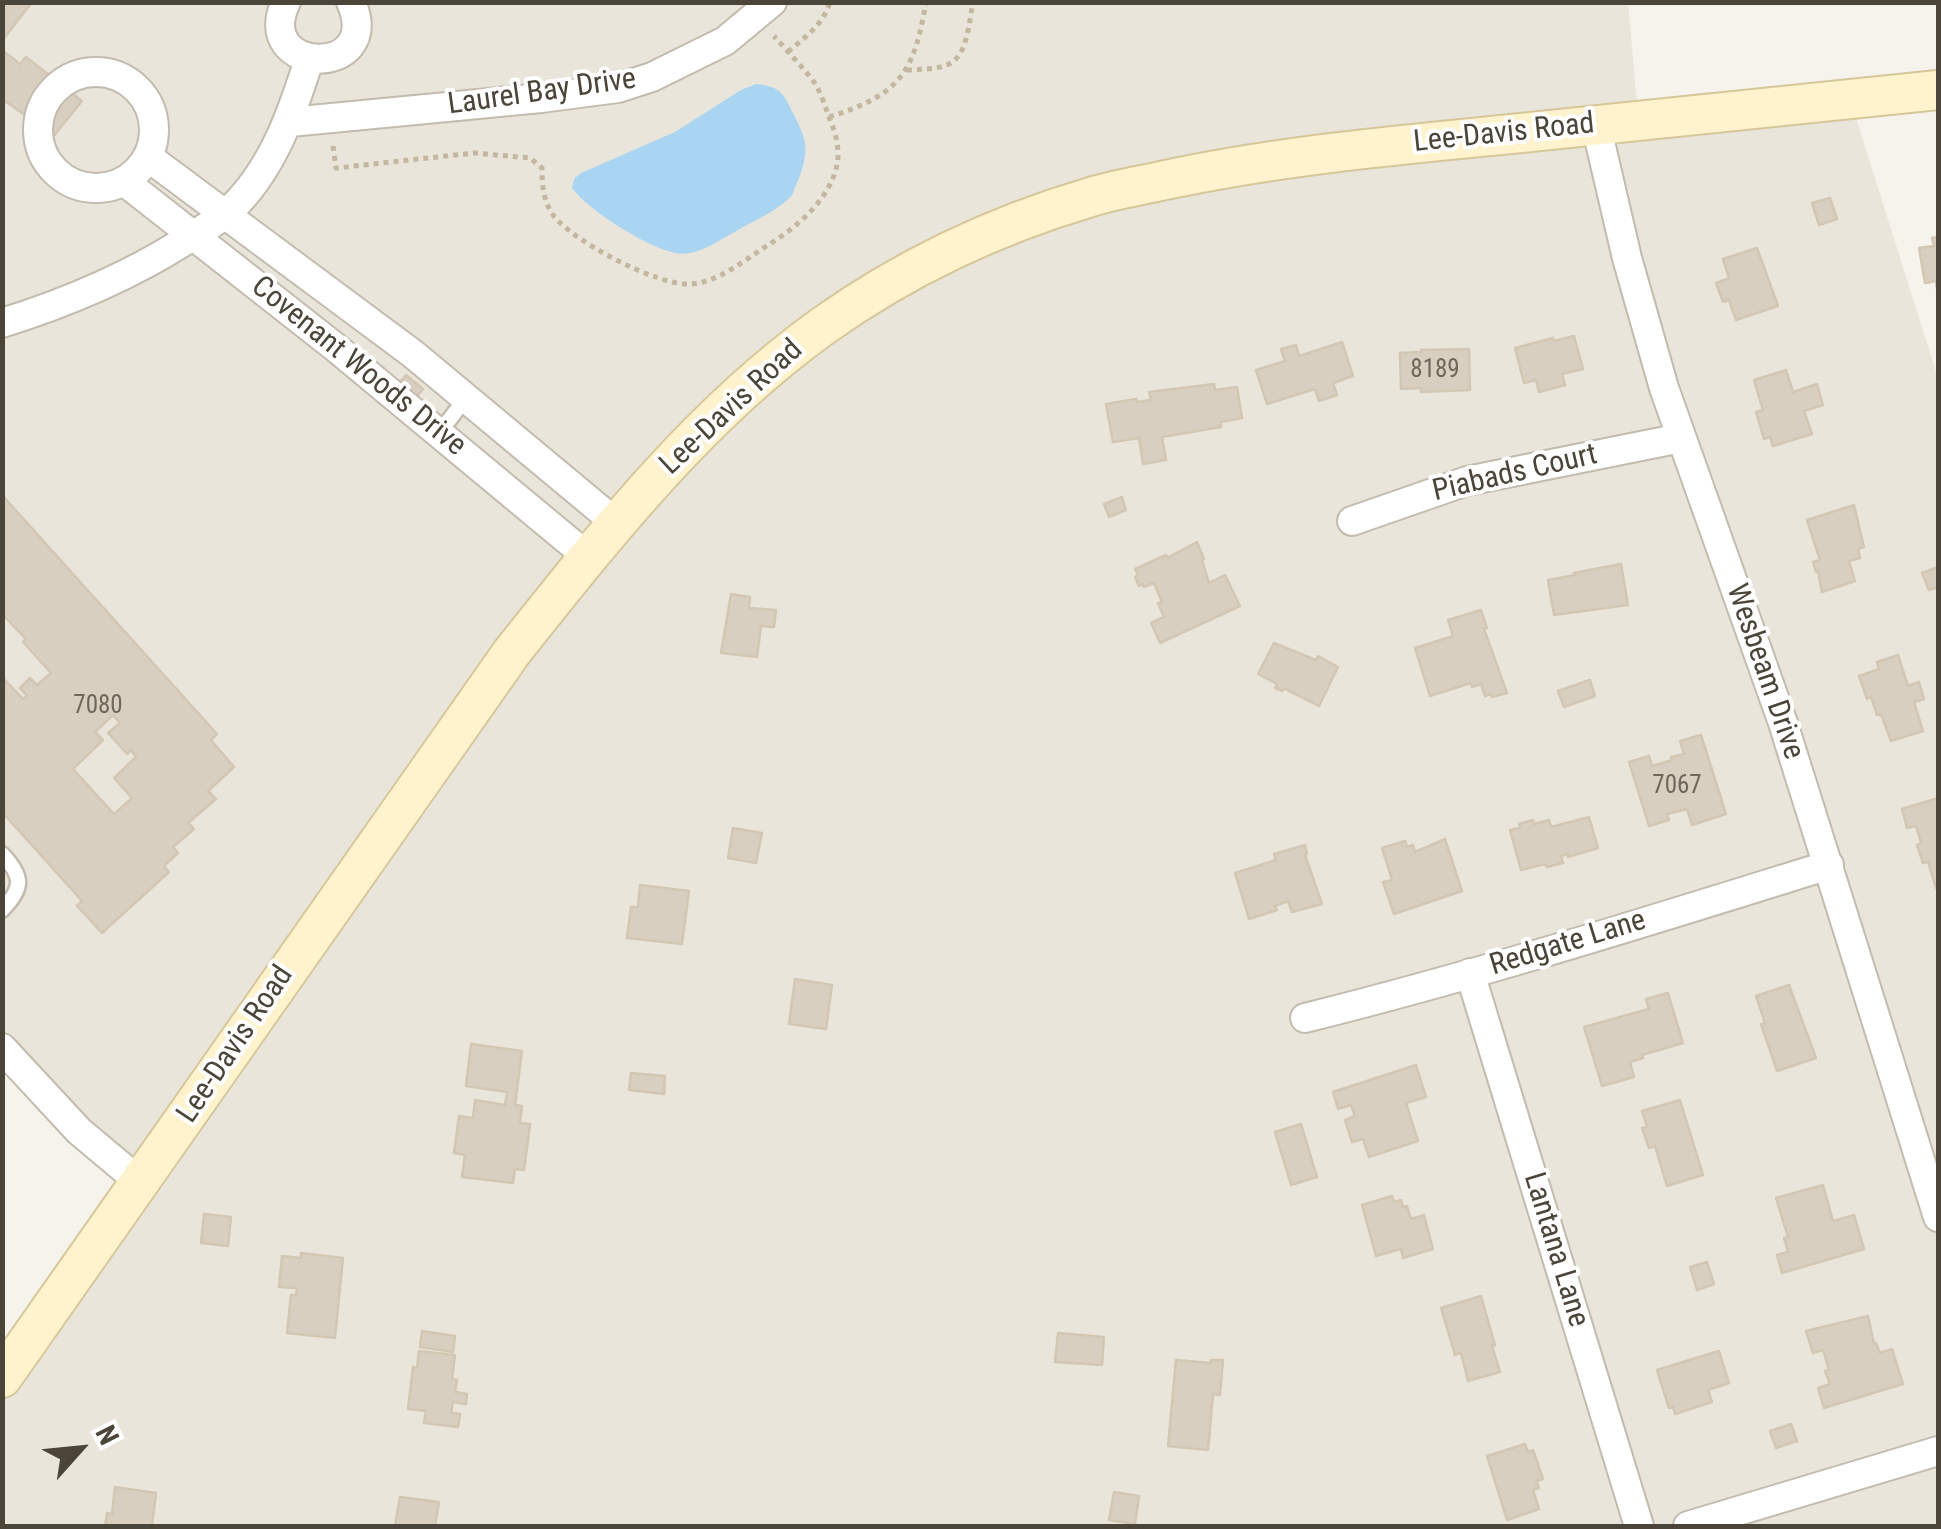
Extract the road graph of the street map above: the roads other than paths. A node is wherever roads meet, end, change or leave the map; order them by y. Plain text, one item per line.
1 (286, 2) edge
2 (351, 2) edge
3 (764, 10) edge
4 (310, 60) junction
5 (1938, 90) edge
6 (290, 122) junction
7 (1596, 125) junction
8 (148, 157) junction
9 (124, 182) junction
10 (224, 214) junction
11 (194, 235) junction
12 (2, 323) edge
13 (466, 398) junction
14 (438, 433) junction
15 (1681, 438) junction
16 (1352, 521) dead end
17 (616, 523) junction
18 (588, 557) junction
19 (2, 854) edge
20 (1829, 864) junction
21 (2, 910) edge
22 (1470, 974) junction
23 (1306, 1018) dead end
24 (2, 1048) edge
25 (141, 1183) junction
26 (1938, 1218) edge
27 (2, 1378) edge
28 (1938, 1451) edge
29 (1640, 1526) edge
30 (1688, 1526) edge

1 - 4 street
2 - 4 street
3 - 6 street, Laurel Bay Drive
4 - 6 street
5 - 7 main road, Lee-Davis Road
6 - 10 street
7 - 15 street, Wesbeam Drive
7 - 17 main road, Lee-Davis Road
8 - 9 street
8 - 9 street
8 - 10 street, Covenant Woods Drive
9 - 11 street, Covenant Woods Drive
10 - 11 street
10 - 13 street, Covenant Woods Drive
11 - 12 street
11 - 14 street, Covenant Woods Drive
13 - 14 lane
13 - 17 street, Covenant Woods Drive
14 - 18 street, Covenant Woods Drive
15 - 16 street, Piabads Court
15 - 20 street, Wesbeam Drive
17 - 18 main road, Lee-Davis Road
18 - 25 main road, Lee-Davis Road
19 - 21 lane
20 - 22 street, Redgate Lane
20 - 26 street, Wesbeam Drive
22 - 23 street, Redgate Lane
22 - 29 street, Lantana Lane
24 - 25 street
25 - 27 main road, Lee-Davis Road
28 - 30 street

